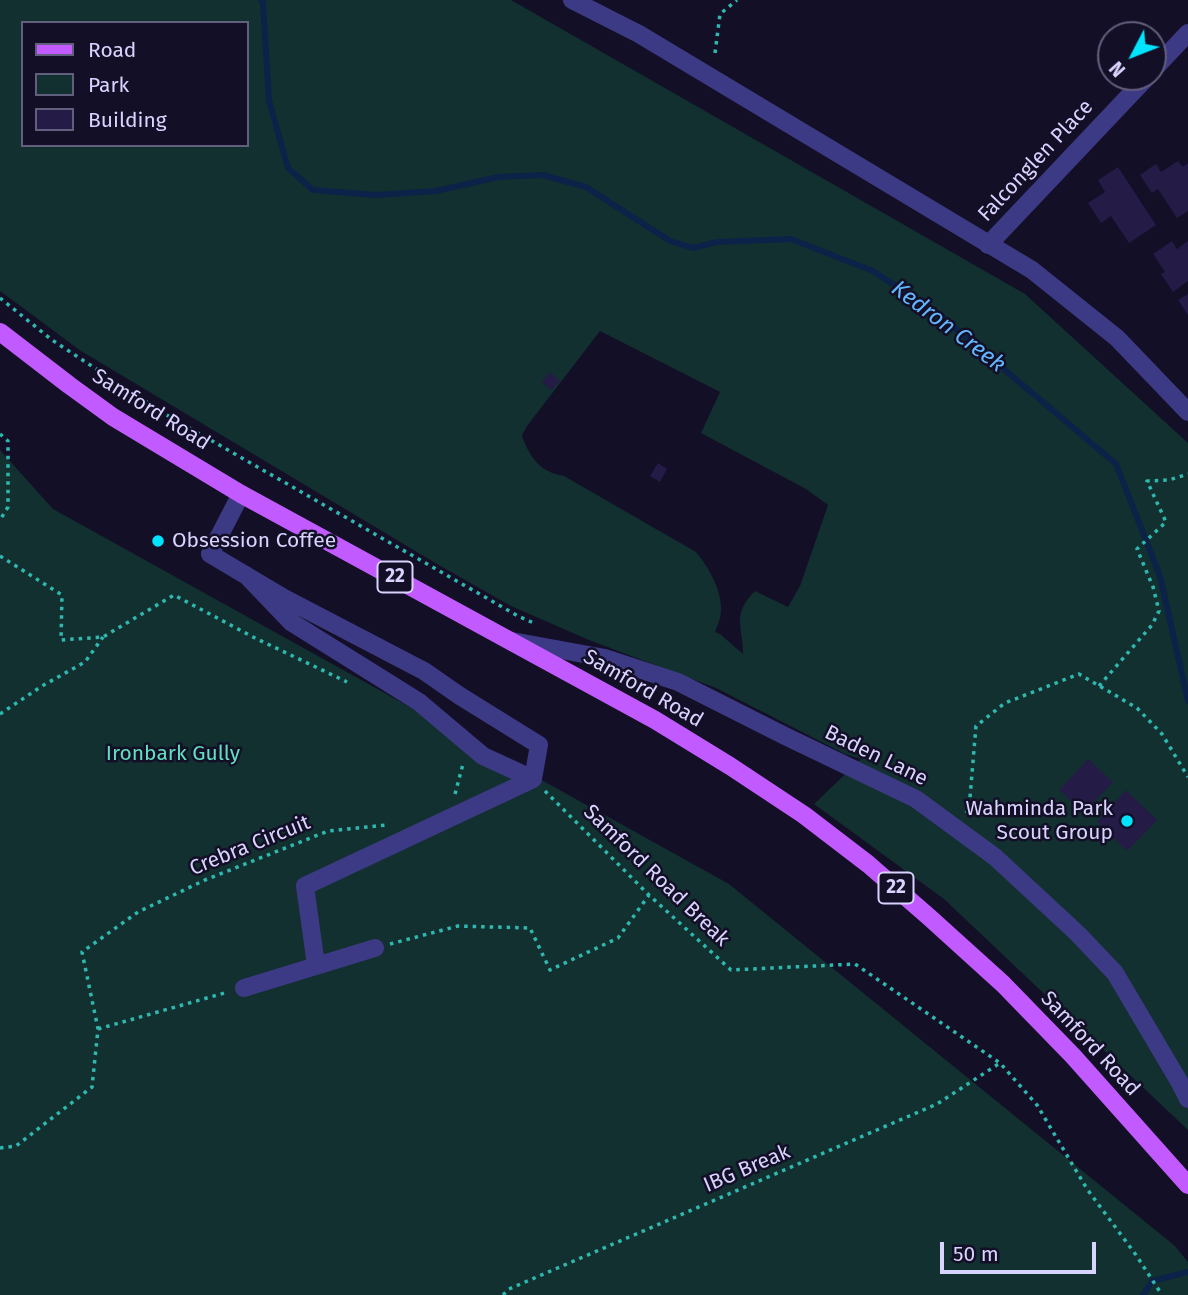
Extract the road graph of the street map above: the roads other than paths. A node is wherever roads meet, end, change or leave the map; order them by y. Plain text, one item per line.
1 (572, 0) edge
2 (1188, 33) edge
3 (1167, 55) edge
4 (1134, 91) edge
5 (988, 245) junction
6 (0, 331) edge
7 (1188, 412) edge
8 (241, 494) junction
9 (246, 575) junction
10 (512, 641) junction
11 (533, 779) junction
12 (375, 948) road end
13 (316, 965) junction
14 (244, 988) road end
15 (1188, 1099) edge
16 (1188, 1185) edge

1 - 5 street
2 - 3 street
4 - 5 street, Falconglen Place
5 - 7 street
6 - 8 main road, Samford Road / 22
8 - 9 street
8 - 10 main road, Samford Road / 22
9 - 11 street
9 - 11 street
10 - 15 street, Baden Lane
10 - 16 main road, Samford Road / 22
11 - 13 street
12 - 13 street
13 - 14 street

